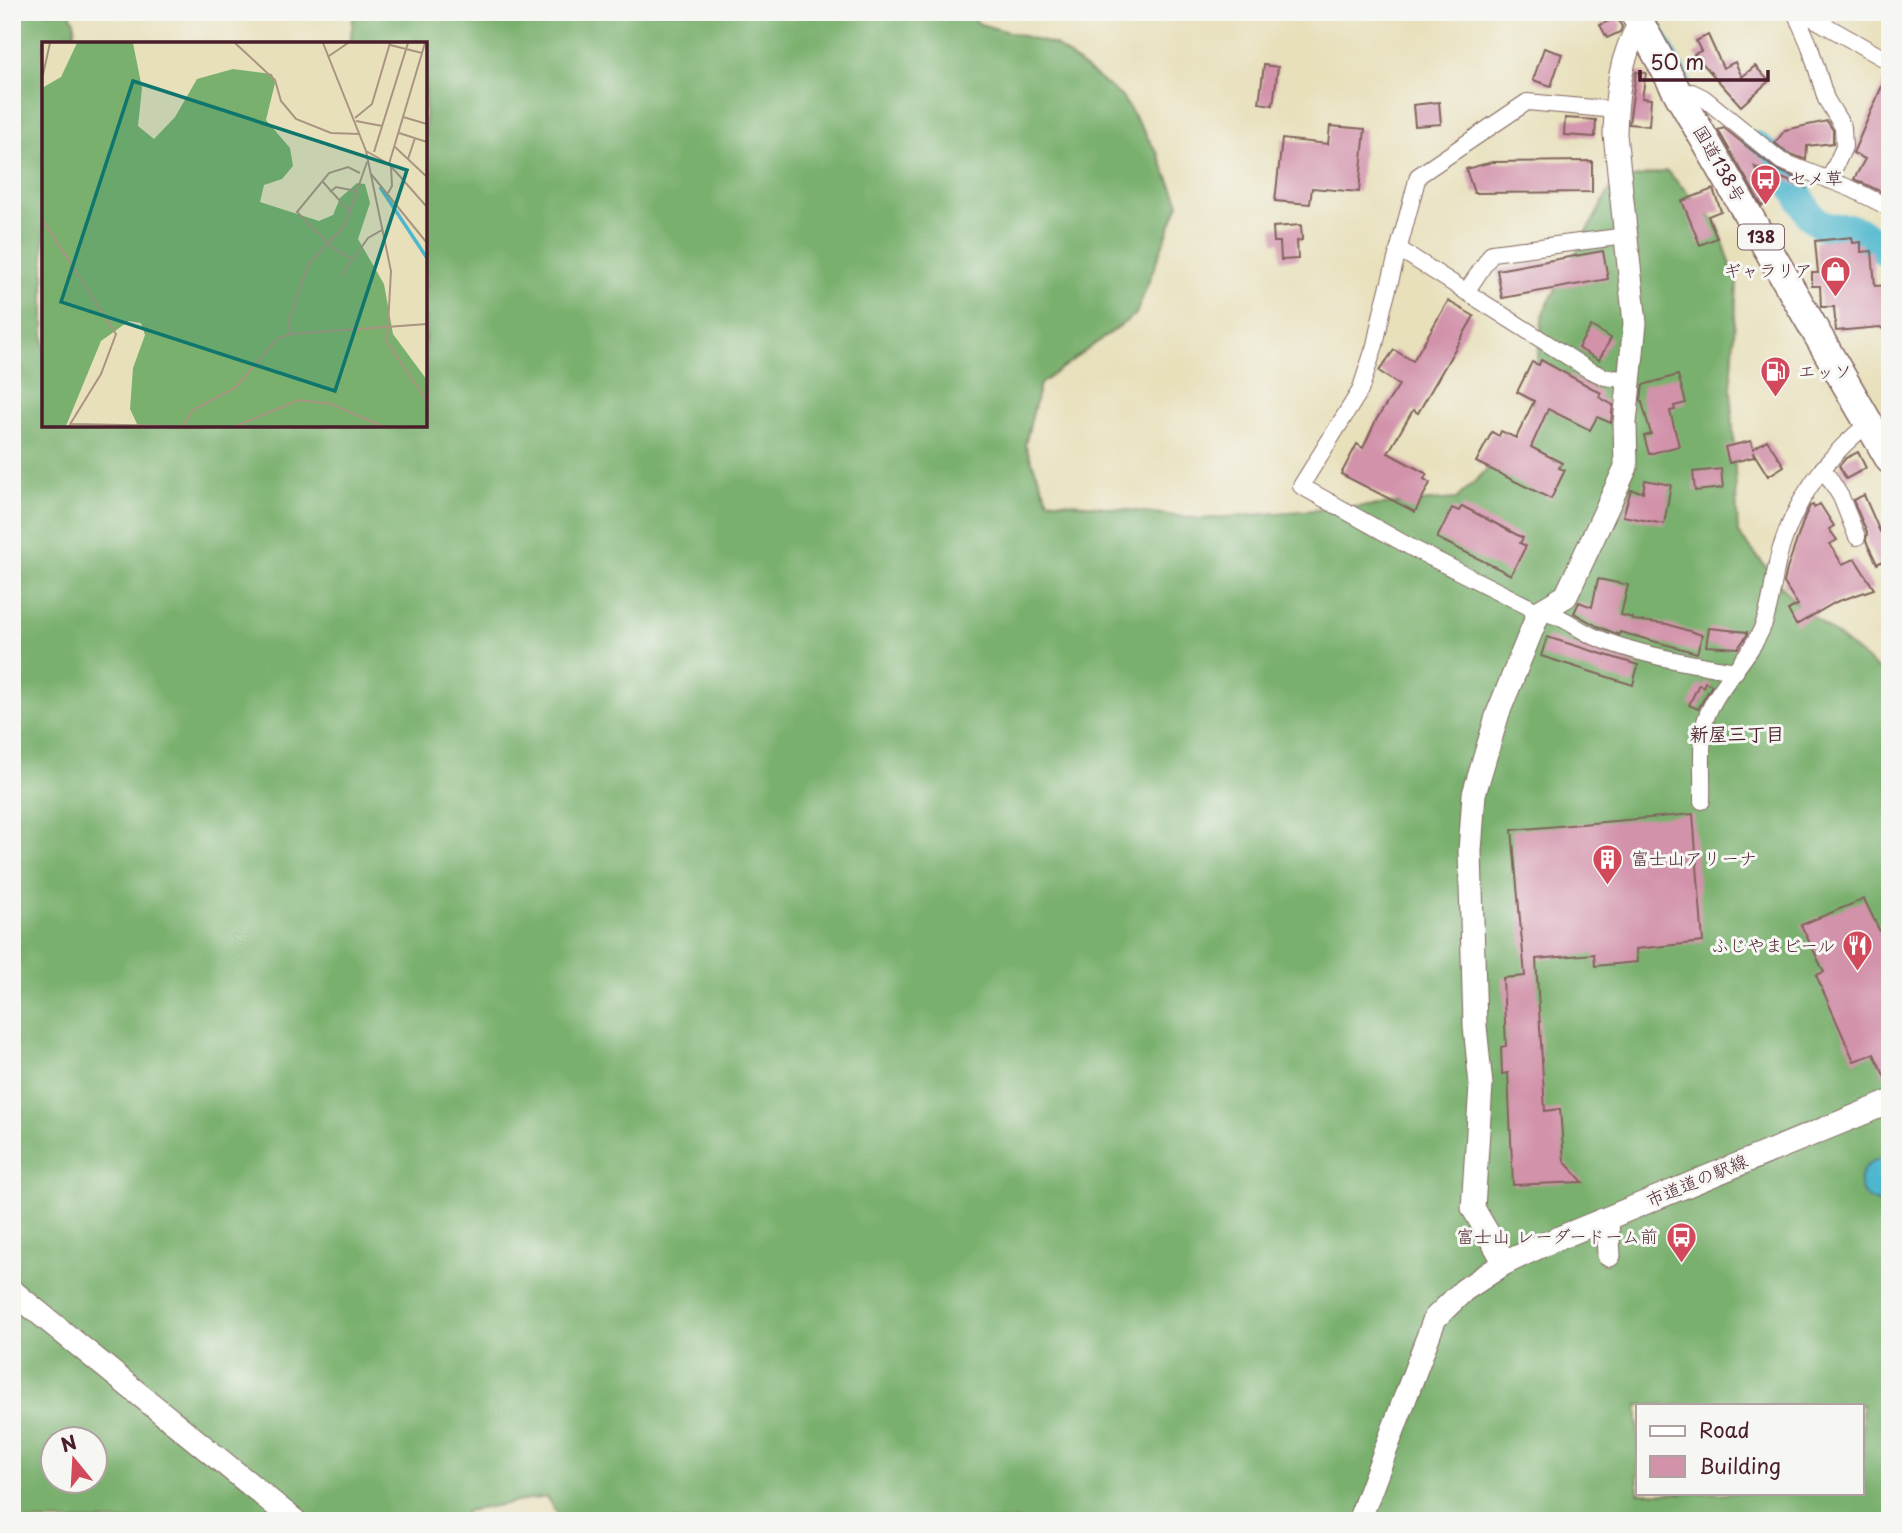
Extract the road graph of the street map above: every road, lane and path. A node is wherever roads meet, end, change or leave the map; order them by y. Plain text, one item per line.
1 (1796, 12) edge
2 (1802, 12) edge
3 (1637, 18) edge
4 (1890, 62) edge
5 (1680, 97) junction
6 (1616, 110) junction
7 (1829, 180) junction
8 (1890, 208) edge
9 (1626, 236) junction
10 (1399, 249) junction
11 (1466, 292) junction
12 (1629, 380) junction
13 (1868, 424) junction
14 (1890, 460) edge
15 (1823, 468) junction
16 (1857, 537) dead end
17 (1539, 612) junction
18 (1736, 671) junction
19 (1702, 801) dead end
20 (1890, 1102) edge
21 (1608, 1219) junction
22 (1609, 1255) dead end
23 (1506, 1262) junction
24 (12, 1291) edge
25 (295, 1521) edge
26 (1359, 1521) edge

1 - 7 street
2 - 4 street
3 - 5 highway, 国道138号 / 138
3 - 6 street
5 - 7 street
5 - 13 highway, 国道138号 / 138
6 - 9 street
6 - 10 street
7 - 8 street
9 - 11 street
9 - 12 street
10 - 11 street
10 - 17 street
11 - 12 street
12 - 17 street
13 - 14 highway, 国道138号 / 138
13 - 15 street
15 - 16 street
15 - 18 street
17 - 18 street
17 - 23 street
18 - 19 street
20 - 21 street, 市道道の駅線
21 - 22 street
21 - 23 street, 市道道の駅線
23 - 26 street, 市道道の駅線
24 - 25 street

